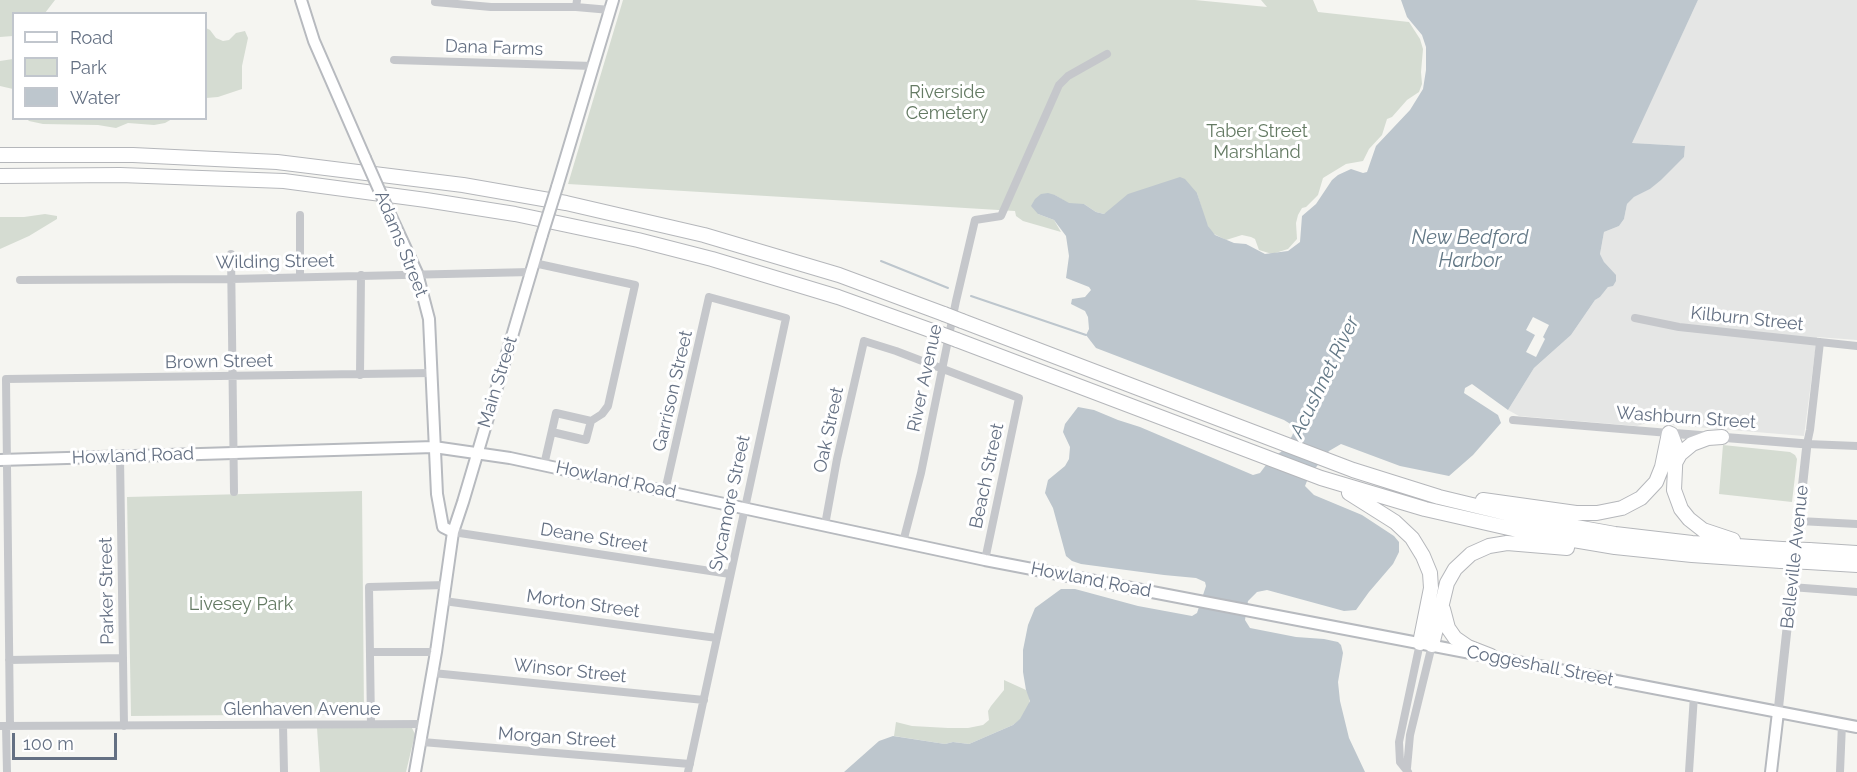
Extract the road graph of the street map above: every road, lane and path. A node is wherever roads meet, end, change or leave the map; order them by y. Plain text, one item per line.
1 (301, 0) edge
2 (435, 2) dead end
3 (577, 3) edge
4 (611, 5) edge
5 (1107, 54) dead end
6 (394, 60) dead end
7 (594, 66) junction
8 (0, 155) edge
9 (0, 176) edge
10 (300, 216) dead end
11 (231, 254) dead end
12 (533, 267) junction
13 (417, 273) junction
14 (361, 275) junction
15 (300, 276) junction
16 (231, 279) junction
17 (20, 280) dead end
18 (709, 297) joint
19 (1635, 318) dead end
20 (1820, 342) junction
21 (1857, 346) edge
22 (941, 370) junction
23 (432, 373) junction
24 (360, 375) junction
25 (232, 377) junction
26 (1513, 420) dead end
27 (591, 421) junction
28 (552, 432) junction
29 (1669, 433) junction
30 (1722, 436) junction
31 (1807, 444) junction
32 (1857, 446) edge
33 (434, 447) junction
34 (232, 453) junction
35 (477, 453) junction
36 (120, 457) junction
37 (4, 460) edge
38 (543, 465) junction
39 (1674, 471) junction
40 (1321, 477) junction
41 (1390, 482) junction
42 (666, 491) junction
43 (234, 492) dead end
44 (744, 508) junction
45 (1799, 521) junction
46 (1857, 524) edge
47 (825, 525) junction
48 (453, 532) junction
49 (903, 542) junction
50 (1857, 552) edge
51 (1680, 554) junction
52 (1782, 555) junction
53 (1809, 556) junction
54 (985, 560) junction
55 (1857, 565) edge
56 (730, 574) junction
57 (446, 585) junction
58 (1791, 587) junction
59 (1857, 592) edge
60 (1444, 594) junction
61 (444, 601) junction
62 (1222, 605) joint
63 (717, 638) junction
64 (1426, 644) junction
65 (370, 652) junction
66 (436, 652) junction
67 (1491, 656) junction
68 (123, 658) junction
69 (9, 660) junction
70 (433, 673) junction
71 (1694, 695) junction
72 (704, 700) junction
73 (1778, 712) junction
74 (1857, 721) edge
75 (371, 724) junction
76 (425, 724) junction
77 (1842, 724) junction
78 (283, 725) junction
79 (5, 726) edge
80 (124, 726) junction
81 (1857, 727) edge
82 (422, 742) junction
83 (689, 768) edge
84 (1407, 770) edge
85 (7, 772) edge
86 (284, 772) edge
87 (416, 772) edge
88 (1689, 772) edge
89 (1771, 772) edge
90 (1840, 772) edge

1 - 13 main road, Adams Street, bridge
2 - 3 street
3 - 4 street
4 - 7 main road, Main Street
5 - 22 street, River Avenue
6 - 7 street, Dana Farms
7 - 12 main road, Main Street, bridge
8 - 41 highway, bridge
9 - 40 highway, bridge
10 - 15 street
11 - 16 street
12 - 13 street, Wilding Street
12 - 27 street, Wilding Street
12 - 35 main road, Main Street
13 - 14 street, Wilding Street
13 - 23 main road, Adams Street
14 - 15 street, Wilding Street
14 - 24 street
15 - 16 street, Wilding Street
16 - 17 street, Wilding Street
16 - 25 street
18 - 42 street, Garrison Street
18 - 44 street, Sycamore Street
19 - 20 street, Kilburn Street
20 - 21 street, Kilburn Street
20 - 31 street, Belleville Avenue
22 - 47 street, Oak Street
22 - 49 street, River Avenue
22 - 54 street, Beach Street
23 - 24 street, Brown Street
23 - 33 main road, Adams Street
24 - 25 street, Brown Street
25 - 34 street
25 - 37 street, Brown Street
26 - 29 street, Washburn Street
27 - 28 street
27 - 28 street
28 - 38 street
29 - 30 street, Washburn Street
29 - 39 highway
29 - 41 highway
30 - 31 street, Washburn Street
30 - 39 highway
31 - 32 street, Washburn Street
31 - 45 street, Belleville Avenue
33 - 34 main road, Howland Road
33 - 35 main road, Howland Road
33 - 48 main road, Adams Street
34 - 36 main road, Howland Road
34 - 43 street
35 - 38 main road, Howland Road
35 - 48 main road, Main Street
36 - 37 main road, Howland Road
36 - 68 street, Parker Street
37 - 69 street
38 - 42 main road, Howland Road
39 - 52 highway
40 - 51 highway
40 - 64 highway
41 - 52 highway
42 - 44 main road, Howland Road
44 - 47 main road, Howland Road
44 - 56 street, Sycamore Street
45 - 46 street
45 - 58 street, Belleville Avenue
47 - 49 main road, Howland Road
48 - 56 street, Deane Street
48 - 57 main road, Main Street
49 - 54 main road, Howland Road
50 - 53 highway
51 - 52 highway
51 - 60 highway
52 - 53 highway, bridge
53 - 55 highway
54 - 62 main road, Howland Road
56 - 63 street, Sycamore Street
57 - 61 main road, Main Street
57 - 65 street
58 - 59 street
58 - 73 street, Belleville Avenue
60 - 64 highway
60 - 67 highway
61 - 63 street, Morton Street
61 - 66 main road, Main Street
62 - 64 main road, Coggeshall Street
63 - 72 street, Sycamore Street
64 - 67 main road, Coggeshall Street
64 - 84 street
64 - 84 street
65 - 66 street
65 - 75 street
66 - 70 main road, Main Street
67 - 71 main road, Coggeshall Street
68 - 69 street
68 - 80 street, Parker Street
69 - 79 street
70 - 72 street, Winsor Street
70 - 76 main road, Main Street
71 - 73 main road, Coggeshall Street
71 - 88 street
72 - 83 street, Sycamore Street
73 - 77 main road, Coggeshall Street
73 - 89 main road, Belleville Avenue
74 - 81 street
75 - 76 street, Glenhaven Avenue
75 - 78 street, Glenhaven Avenue
76 - 82 main road, Main Street
77 - 81 main road, Coggeshall Street
77 - 90 street
78 - 80 street, Glenhaven Avenue
78 - 86 street
79 - 80 street, Glenhaven Avenue
79 - 85 street
82 - 83 street, Morgan Street
82 - 87 main road, Main Street

